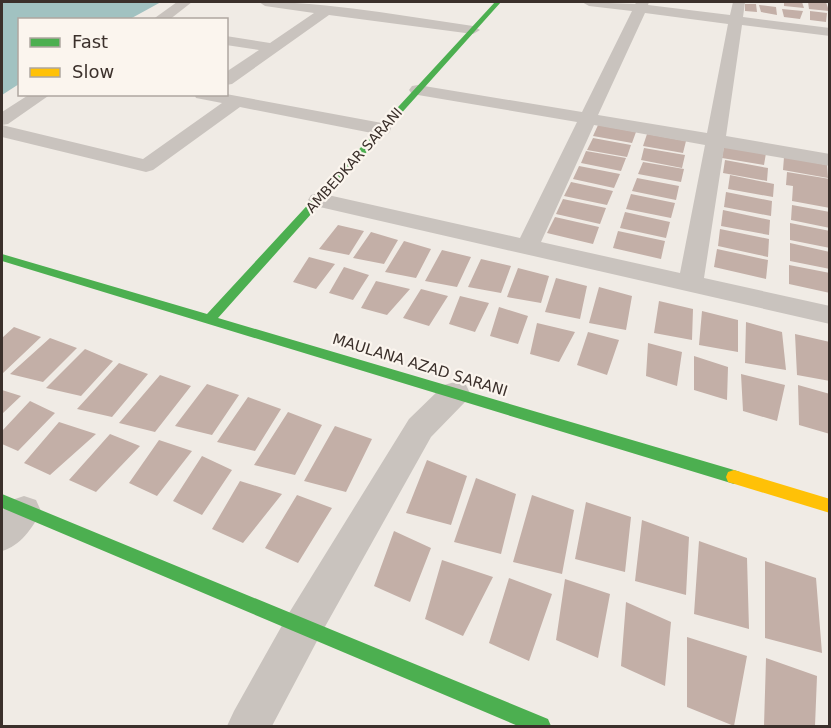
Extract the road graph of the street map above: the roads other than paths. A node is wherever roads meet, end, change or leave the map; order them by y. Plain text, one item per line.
1 (185, 2) edge
2 (266, 2) edge
3 (498, 2) edge
4 (589, 2) edge
5 (641, 5) edge
6 (327, 10) junction
7 (738, 11) edge
8 (162, 18) edge
9 (473, 30) junction
10 (830, 32) edge
11 (228, 40) edge
12 (273, 48) junction
13 (228, 79) edge
14 (418, 90) junction
15 (40, 96) edge
16 (209, 96) edge
17 (236, 101) junction
18 (587, 118) junction
19 (2, 120) edge
20 (382, 129) junction
21 (2, 131) edge
22 (715, 140) junction
23 (830, 160) edge
24 (319, 200) junction
25 (527, 247) junction
26 (2, 257) edge
27 (691, 284) junction
28 (830, 315) edge
29 (210, 319) junction
30 (455, 393) junction
31 (830, 506) edge
32 (9, 516) edge
33 (303, 627) junction
34 (249, 726) edge
35 (541, 726) edge

1 - 8 street
2 - 6 street
3 - 9 street, AMBEDKAR SARANI
4 - 5 street
5 - 7 street
5 - 18 street
6 - 9 street
6 - 12 street
7 - 10 street
7 - 22 street
9 - 14 street, AMBEDKAR SARANI
11 - 12 street
12 - 13 street
14 - 18 street
14 - 20 street, AMBEDKAR SARANI
15 - 19 street
16 - 17 street
17 - 20 street
17 - 21 street
18 - 22 street
18 - 25 street
20 - 24 street, AMBEDKAR SARANI
22 - 23 street
22 - 27 street
24 - 25 street
24 - 29 street, AMBEDKAR SARANI
25 - 27 street
26 - 29 street, MAULANA AZAD SARANI
27 - 28 street
29 - 30 street, MAULANA AZAD SARANI
30 - 31 street, MAULANA AZAD SARANI
30 - 33 street
32 - 33 street
33 - 34 street
33 - 35 street

